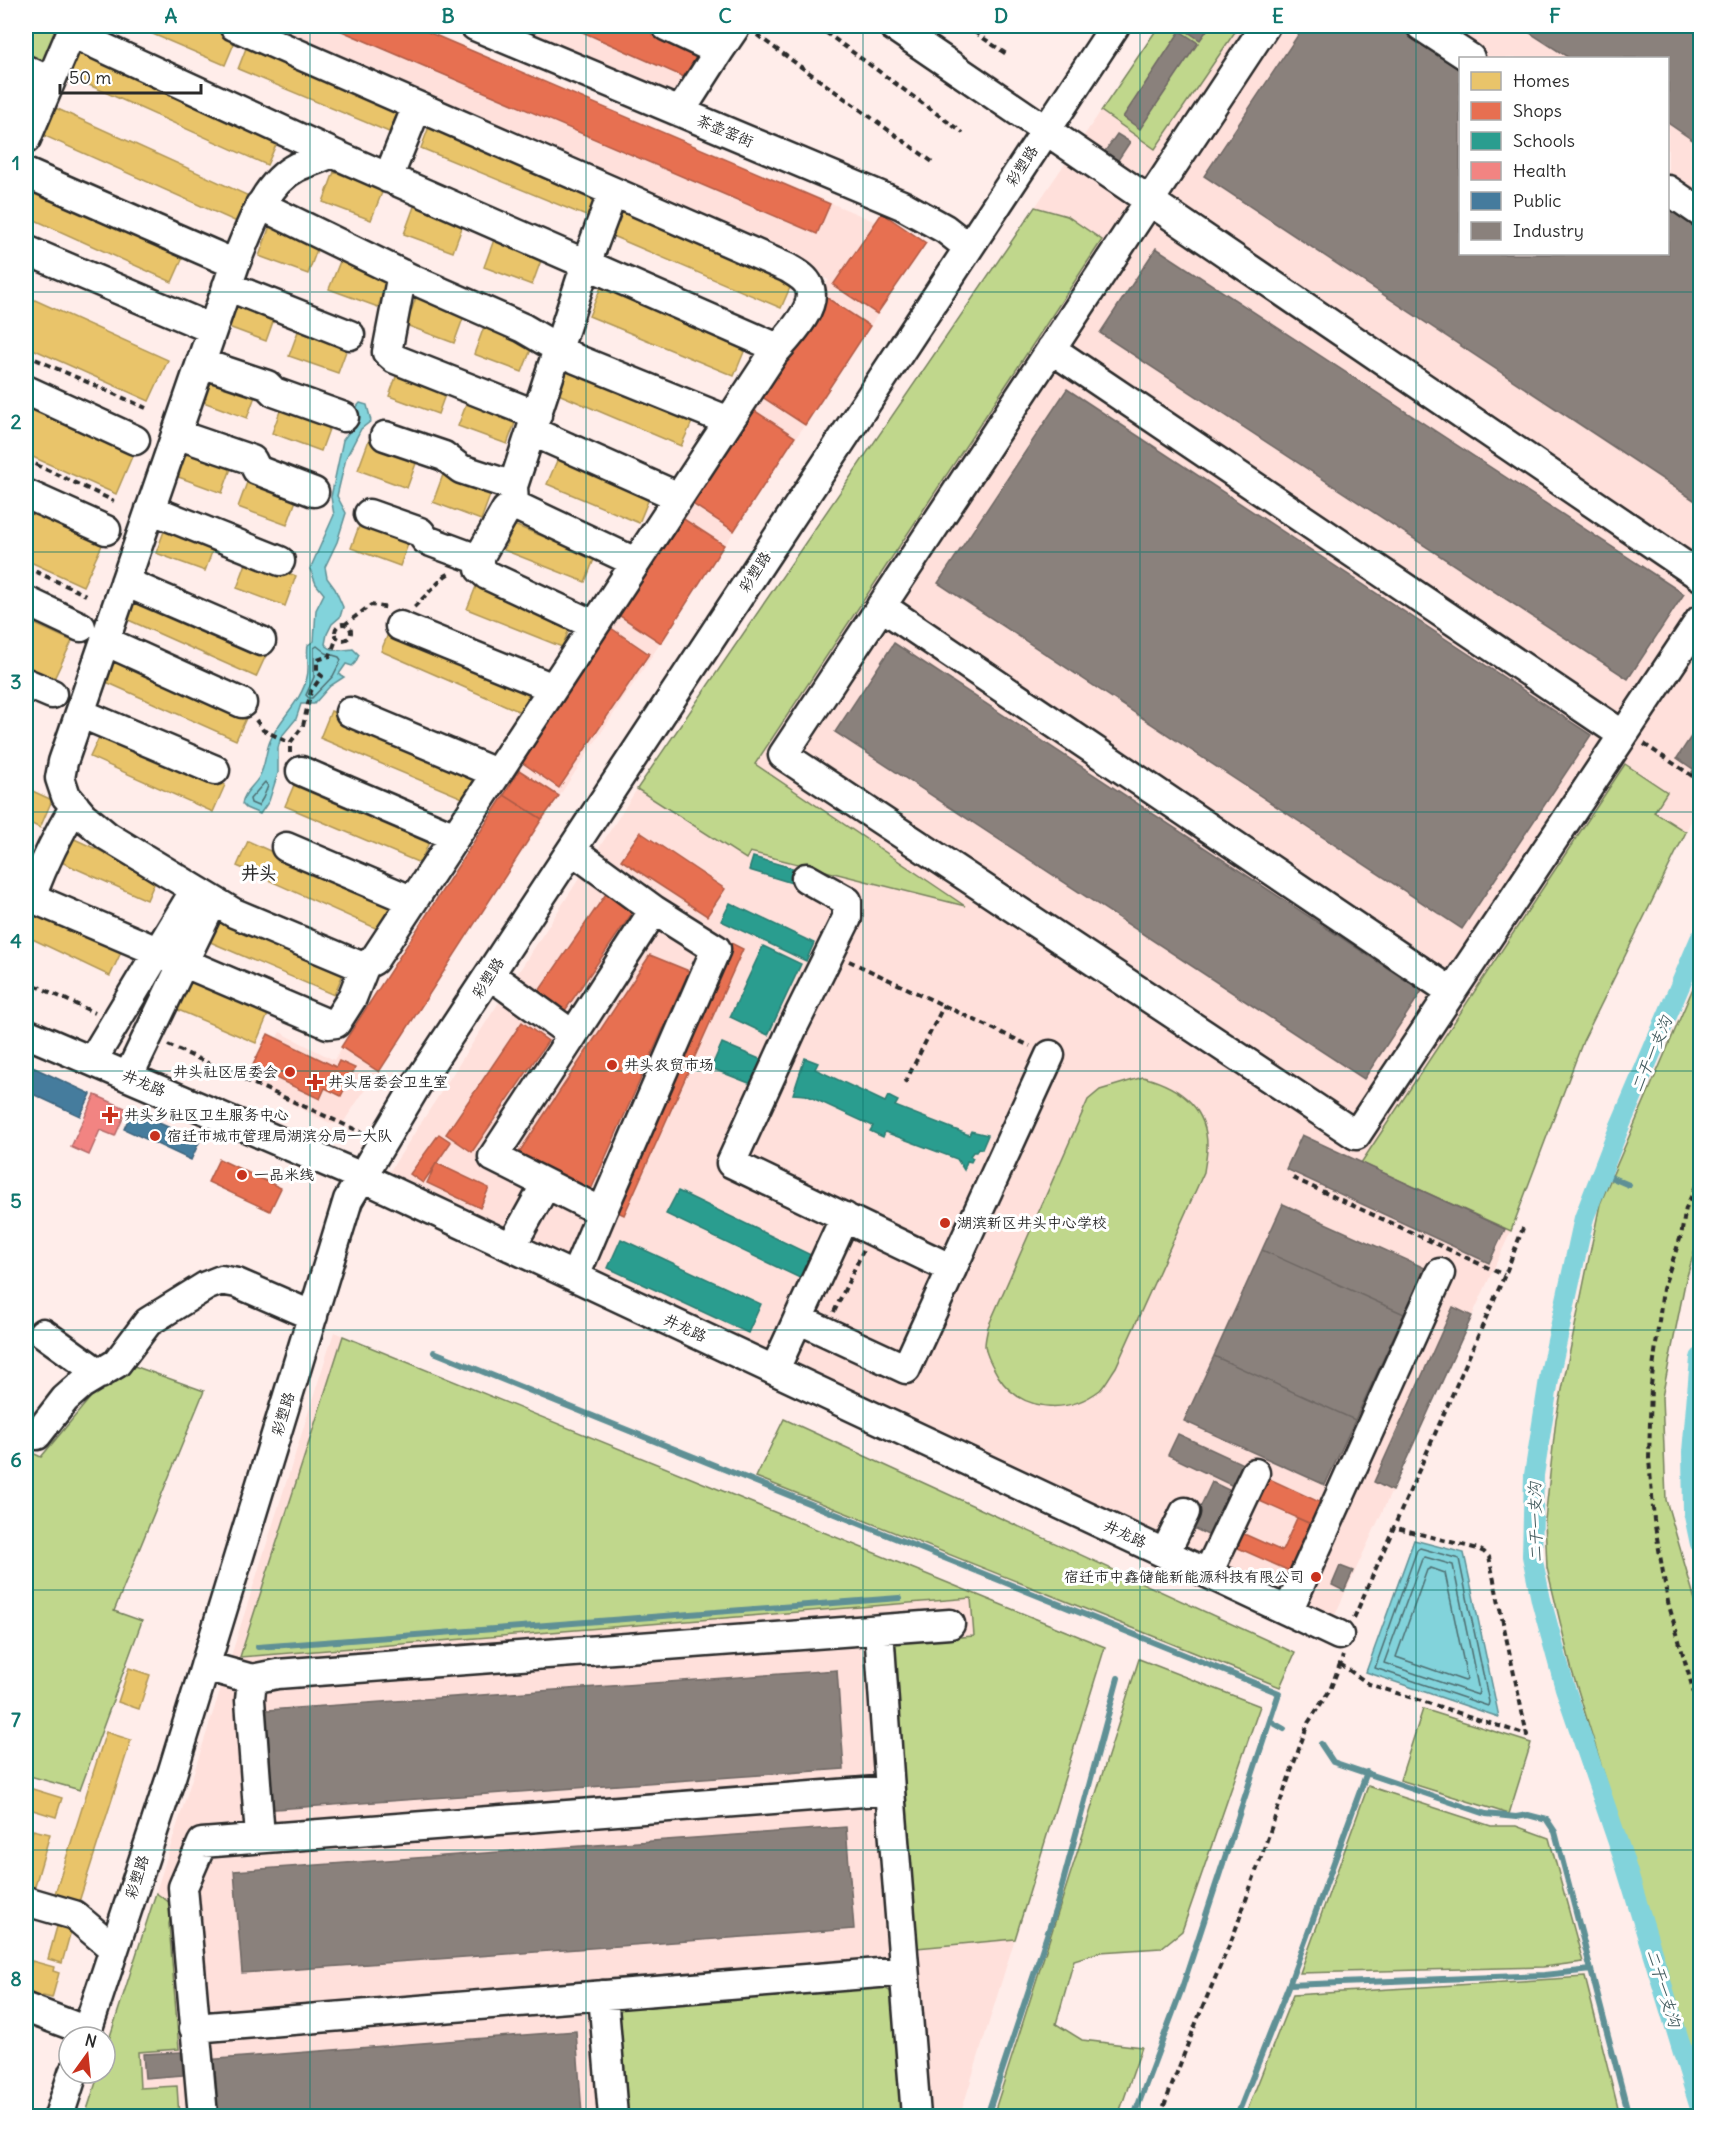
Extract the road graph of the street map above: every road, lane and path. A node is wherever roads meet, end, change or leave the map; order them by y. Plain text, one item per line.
1 (234, 26) edge
2 (475, 26) edge
3 (666, 26) edge
4 (817, 26) edge
5 (893, 26) edge
6 (966, 26) edge
7 (1115, 26) edge
8 (1265, 26) edge
9 (1421, 26) edge
10 (745, 29) edge
11 (76, 31) edge
12 (719, 51) junction
13 (1009, 57) dead end
14 (1468, 57) edge
15 (38, 76) edge
16 (417, 106) junction
17 (680, 112) junction
18 (1045, 130) junction
19 (963, 133) dead end
20 (26, 139) edge
21 (332, 153) junction
22 (934, 163) dead end
23 (26, 173) edge
24 (388, 178) junction
25 (1669, 191) edge
26 (613, 192) junction
27 (1149, 201) junction
28 (260, 205) junction
29 (1701, 212) edge
30 (968, 248) junction
31 (26, 250) edge
32 (586, 264) junction
33 (402, 274) junction
34 (231, 275) junction
35 (212, 329) junction
36 (350, 335) dead end
37 (558, 348) junction
38 (778, 348) junction
39 (1051, 349) junction
40 (26, 355) edge
41 (201, 363) junction
42 (26, 390) edge
43 (146, 408) dead end
44 (344, 417) dead end
45 (729, 421) junction
46 (534, 423) junction
47 (176, 434) junction
48 (385, 436) dead end
49 (135, 440) dead end
50 (26, 460) edge
51 (314, 492) dead end
52 (26, 494) edge
53 (514, 496) junction
54 (679, 497) junction
55 (114, 501) dead end
56 (150, 509) junction
57 (369, 514) dead end
58 (106, 530) dead end
59 (280, 561) dead end
60 (635, 562) junction
61 (480, 564) junction
62 (26, 567) edge
63 (1701, 576) edge
64 (125, 582) junction
65 (86, 595) dead end
66 (26, 601) edge
67 (881, 606) junction
68 (401, 615) junction
69 (1701, 620) edge
70 (344, 625) junction
71 (594, 625) junction
72 (93, 634) junction
73 (337, 637) junction
74 (261, 641) dead end
75 (26, 682) edge
76 (553, 688) junction
77 (52, 694) dead end
78 (242, 704) dead end
79 (350, 712) dead end
80 (80, 713) junction
81 (269, 734) dead end
82 (1624, 734) junction
83 (290, 743) junction
84 (215, 770) dead end
85 (301, 771) joint
86 (496, 773) junction
87 (1697, 779) dead end
88 (75, 806) junction
89 (454, 837) junction
90 (286, 847) dead end
91 (572, 849) junction
92 (806, 878) dead end
93 (204, 895) junction
94 (413, 901) junction
95 (654, 909) junction
96 (830, 952) junction
97 (157, 953) junction
98 (183, 964) junction
99 (365, 965) junction
100 (490, 975) junction
101 (26, 981) edge
102 (1452, 992) junction
103 (944, 1005) junction
104 (116, 1022) junction
105 (26, 1033) edge
106 (573, 1035) junction
107 (148, 1036) junction
108 (1050, 1055) joint
109 (92, 1061) junction
110 (128, 1077) junction
111 (905, 1083) dead end
112 (383, 1142) junction
113 (362, 1177) junction
114 (1701, 1177) edge
115 (1293, 1178) dead end
116 (546, 1184) junction
117 (602, 1212) junction
118 (844, 1217) junction
119 (1523, 1228) dead end
120 (873, 1231) junction
121 (512, 1246) junction
122 (952, 1269) junction
123 (1440, 1273) dead end
124 (1504, 1275) junction
125 (575, 1276) junction
126 (313, 1316) junction
127 (798, 1319) junction
128 (825, 1332) junction
129 (43, 1333) dead end
130 (775, 1369) junction
131 (100, 1374) junction
132 (26, 1430) edge
133 (1255, 1473) dead end
134 (1185, 1512) dead end
135 (1393, 1527) junction
136 (1165, 1553) junction
137 (1208, 1573) junction
138 (1288, 1611) junction
139 (950, 1624) dead end
140 (879, 1630) junction
141 (1343, 1637) junction
142 (1340, 1664) junction
143 (205, 1666) junction
144 (252, 1679) junction
145 (1701, 1714) edge
146 (890, 1790) junction
147 (260, 1837) junction
148 (26, 1900) edge
149 (114, 1949) junction
150 (904, 1971) junction
151 (603, 1995) junction
152 (26, 2008) edge
153 (65, 2025) edge
154 (89, 2025) edge
155 (194, 2028) junction
156 (69, 2085) edge
157 (59, 2116) edge
158 (203, 2116) edge
159 (613, 2116) edge
160 (916, 2116) edge
161 (1160, 2116) edge

1 - 16 street
2 - 17 street, 茶壶窑街
3 - 12 street
4 - 19 path
5 - 18 street
6 - 13 path
7 - 18 street, 彩塑路
8 - 27 street
9 - 14 street
10 - 12 street
10 - 22 path
11 - 15 street
11 - 21 street
12 - 17 street
15 - 20 street
16 - 24 street
16 - 26 street
17 - 30 street, 茶壶窑街
18 - 27 street
18 - 30 street, 彩塑路
21 - 24 street
21 - 28 street
23 - 34 street
24 - 32 street
25 - 29 street
26 - 32 street
26 - 38 street
27 - 39 street
27 - 63 street
28 - 33 street
28 - 34 street
30 - 91 street, 彩塑路
31 - 35 street
32 - 37 street
32 - 38 street
33 - 37 street
33 - 46 street
34 - 35 street
34 - 36 street
35 - 41 street
37 - 45 street
37 - 46 street
38 - 45 street
39 - 67 street
39 - 82 street
40 - 43 path
41 - 44 street
41 - 47 street
42 - 49 street
45 - 54 street
46 - 53 street
46 - 54 street
47 - 51 street
47 - 56 street
48 - 53 street
50 - 55 path
52 - 58 street
53 - 60 street
53 - 61 street
54 - 60 street
56 - 59 street
56 - 64 street
57 - 61 street
60 - 71 street
61 - 68 path
61 - 71 street
62 - 65 path
64 - 72 street
64 - 74 street
66 - 72 street
67 - 102 street
67 - 102 street
68 - 70 path
68 - 76 street
69 - 82 street
70 - 73 path
70 - 73 path
71 - 76 street
72 - 78 street
72 - 80 street
73 - 83 path
75 - 77 street
76 - 86 street
79 - 86 street
80 - 84 street
80 - 88 street
81 - 83 path
82 - 87 path
82 - 102 street
83 - 85 path
85 - 89 street
86 - 89 street
88 - 93 street
88 - 97 street
89 - 94 street
90 - 94 street
91 - 95 street
91 - 100 street, 彩塑路
92 - 96 street
93 - 97 street
93 - 98 street
93 - 99 street
94 - 99 street
95 - 106 street
95 - 117 street
96 - 103 path
96 - 118 street
97 - 98 street
97 - 104 street
98 - 99 street
98 - 107 street
100 - 106 street
100 - 112 street, 彩塑路
101 - 104 path
103 - 108 path
103 - 111 path
104 - 109 street
105 - 109 street, 井龙路
106 - 116 street
107 - 110 street
107 - 112 path
108 - 122 street
109 - 110 street, 井龙路
110 - 113 street, 井龙路
112 - 113 street, 彩塑路
113 - 121 street, 井龙路
113 - 126 street, 彩塑路
114 - 145 path
115 - 124 path
116 - 117 street
116 - 121 street
117 - 125 street
118 - 120 street
118 - 127 street
119 - 124 path
120 - 122 street
120 - 128 path
121 - 125 street, 井龙路
122 - 128 street
123 - 138 street
124 - 135 path
125 - 130 street, 井龙路
126 - 131 street
126 - 143 street, 彩塑路
127 - 128 street
127 - 130 street
129 - 131 street
130 - 136 street, 井龙路
131 - 132 street
133 - 137 street
134 - 136 street
135 - 141 path
135 - 142 path
136 - 137 street, 井龙路
137 - 138 street, 井龙路
138 - 141 street, 井龙路
139 - 140 street
140 - 144 street
140 - 146 street
141 - 142 path
142 - 161 path
143 - 144 street
143 - 149 street, 彩塑路
144 - 147 street
146 - 147 street
146 - 150 street
147 - 155 street
148 - 149 street
149 - 154 street, 彩塑路
150 - 151 street
150 - 160 street
151 - 155 street
151 - 159 street
152 - 153 street
155 - 158 street
156 - 157 street

